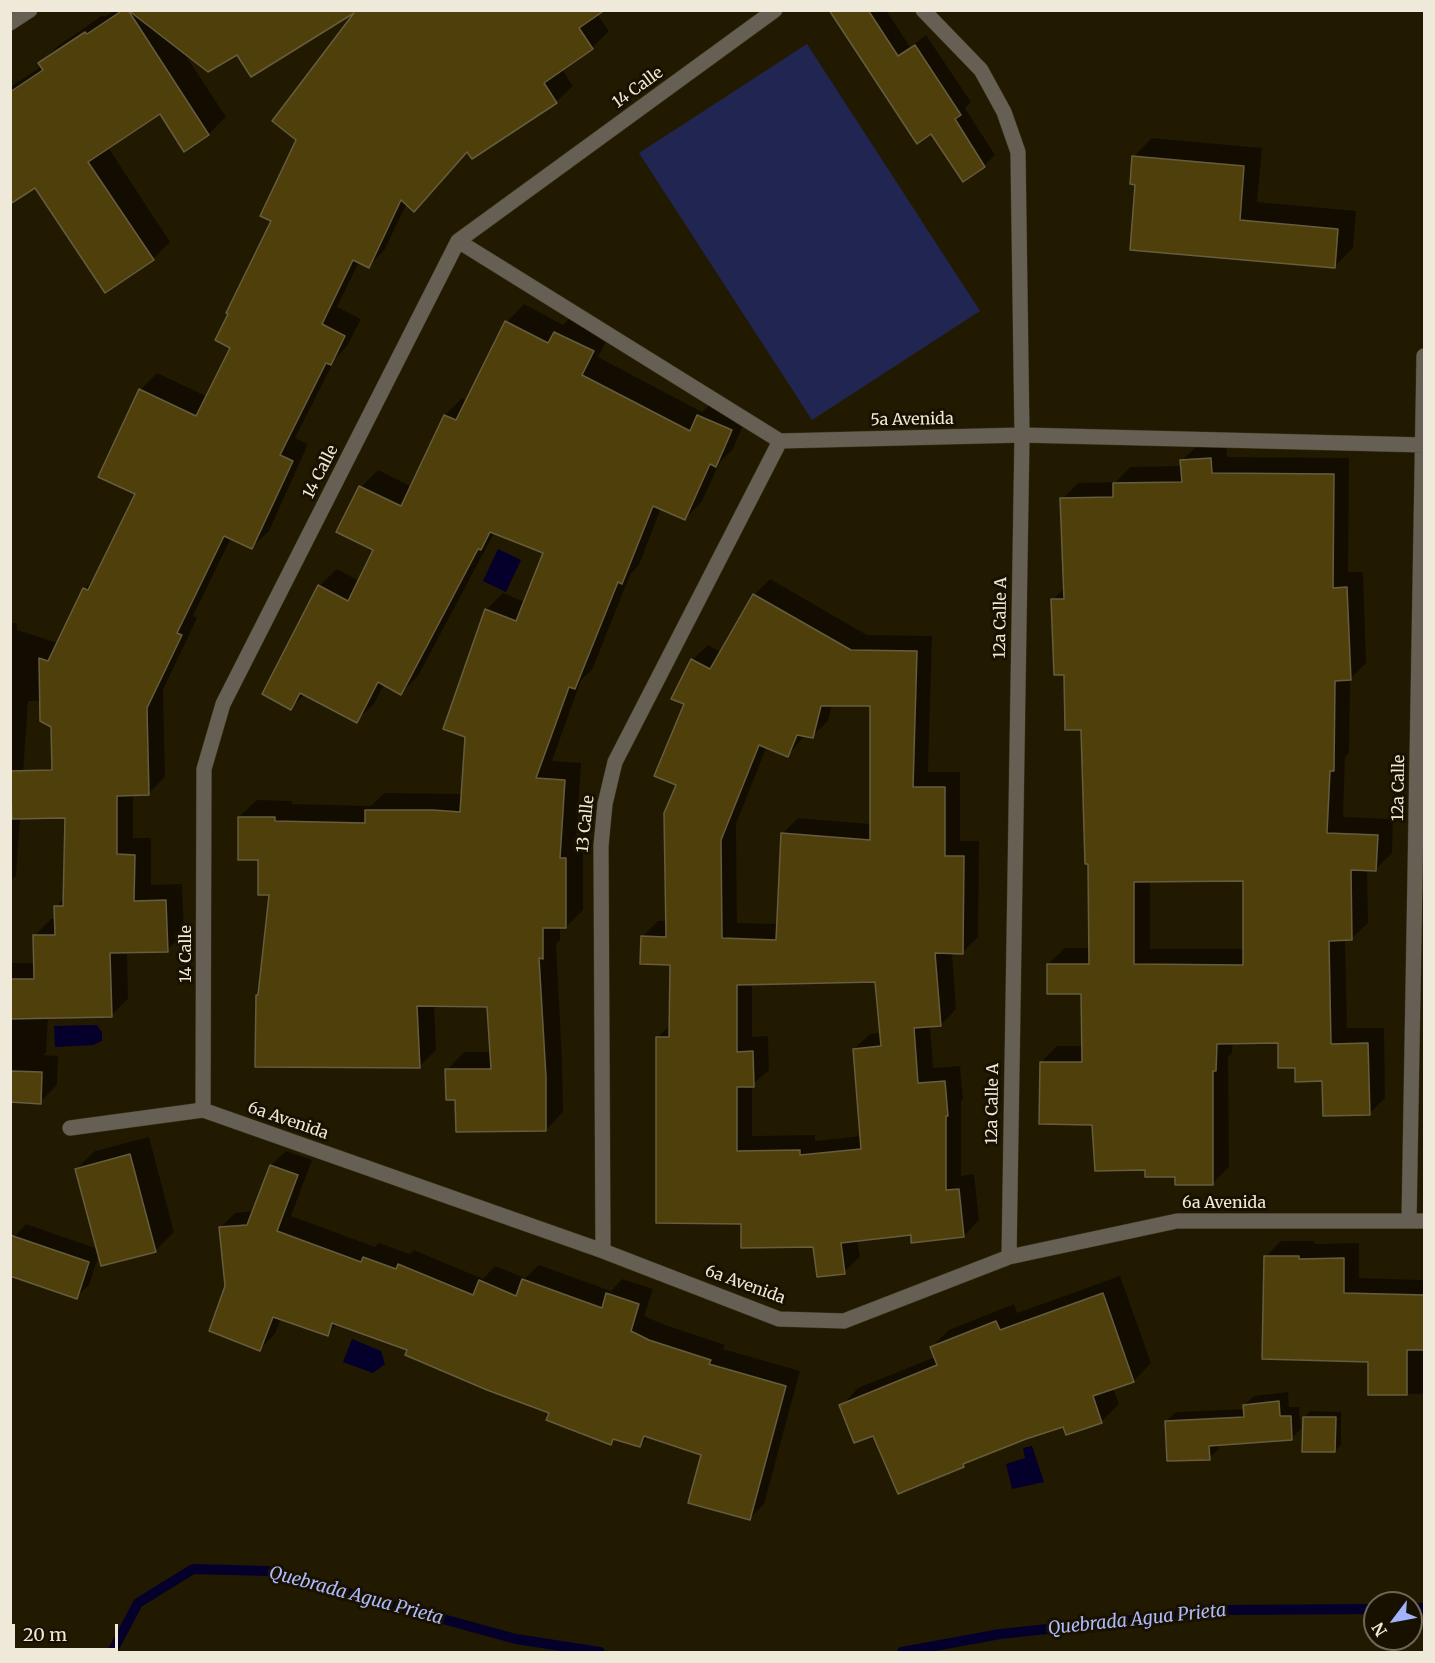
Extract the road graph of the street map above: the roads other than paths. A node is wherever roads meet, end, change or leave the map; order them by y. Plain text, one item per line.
1 (30, 10) edge
2 (775, 10) edge
3 (923, 10) edge
4 (10, 23) edge
5 (458, 241) junction
6 (1425, 356) edge
7 (1022, 435) junction
8 (780, 441) junction
9 (1424, 445) edge
10 (203, 1110) junction
11 (70, 1128) dead end
12 (1417, 1221) edge
13 (603, 1251) junction
14 (1009, 1257) junction

1 - 4 street
2 - 5 street, 14 Calle
3 - 7 street, 12a Calle A
5 - 8 street
5 - 10 street, 14 Calle
6 - 9 street, 12a Calle
7 - 8 street, 5a Avenida
7 - 9 street, 5a Avenida
7 - 14 street, 12a Calle A
8 - 13 street, 13 Calle
9 - 12 street, 12a Calle
10 - 11 street, 6a Avenida
10 - 13 street, 6a Avenida
12 - 14 street, 6a Avenida
13 - 14 street, 6a Avenida

